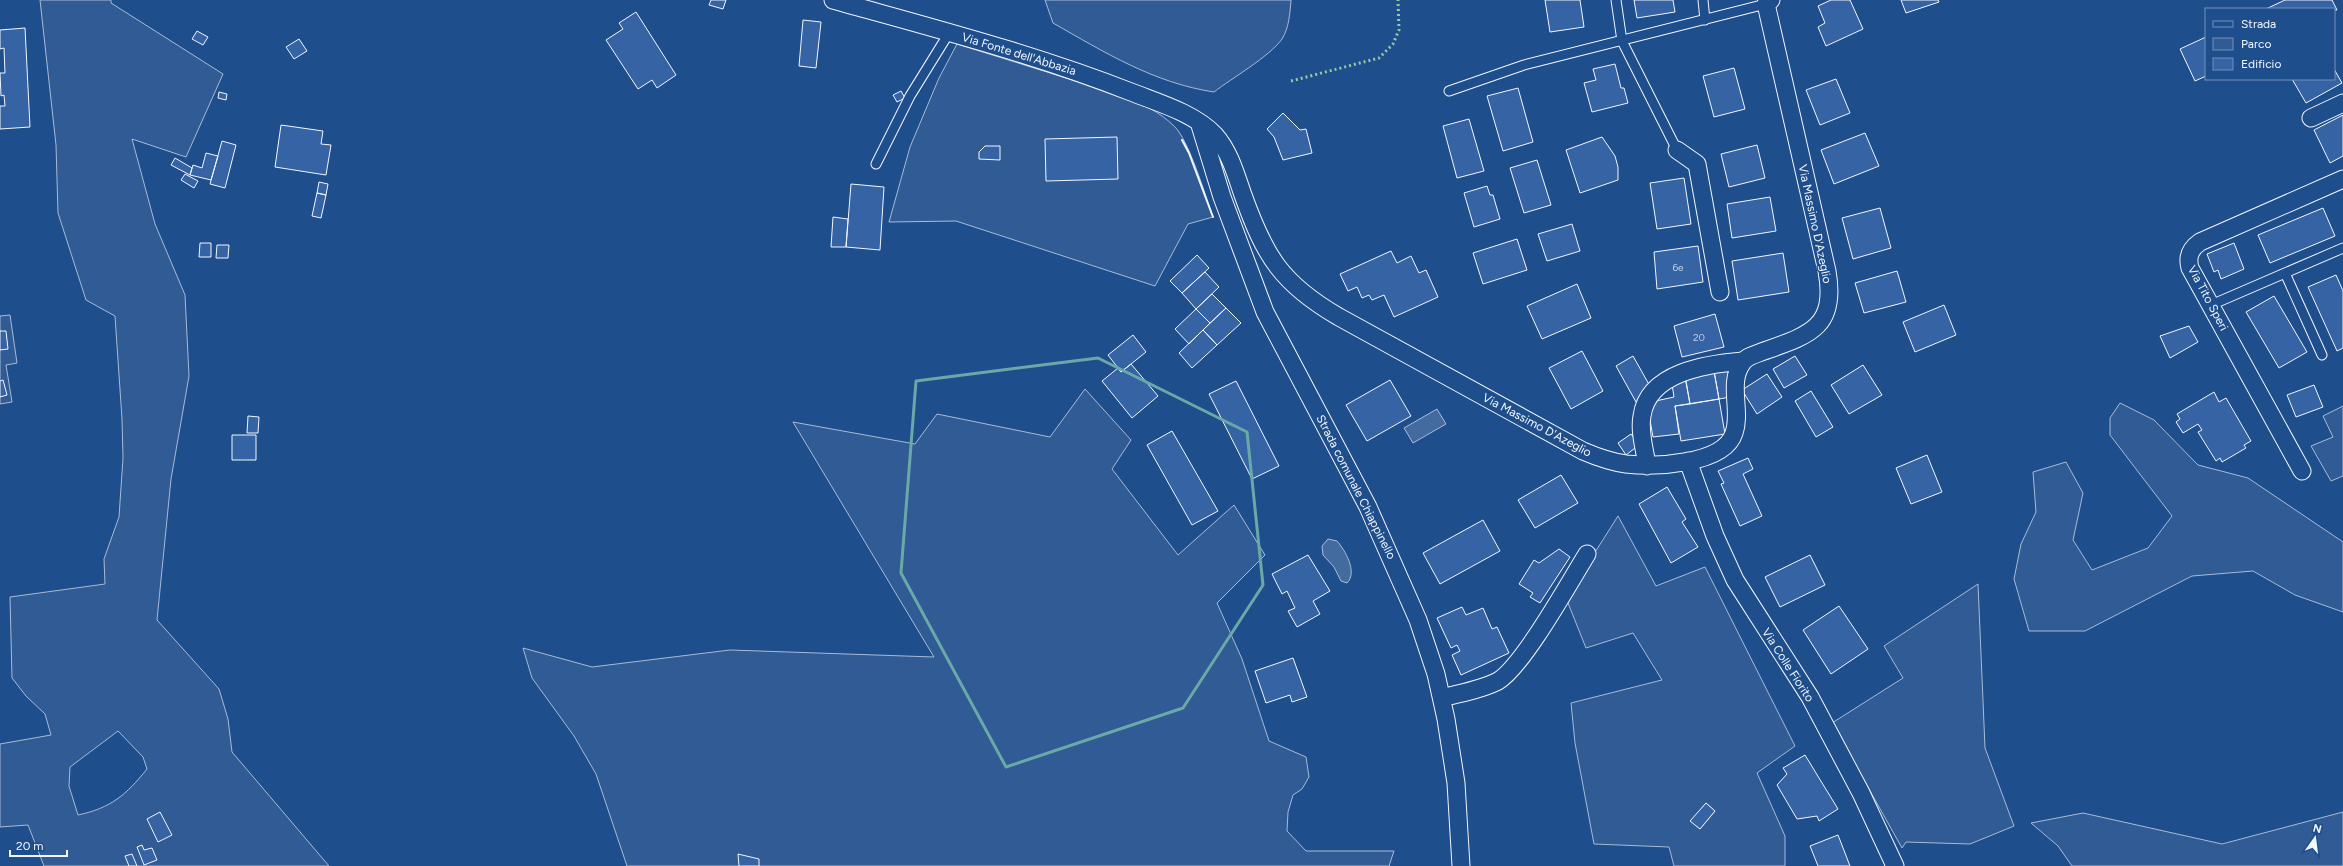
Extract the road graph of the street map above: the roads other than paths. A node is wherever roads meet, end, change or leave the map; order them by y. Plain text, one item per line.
1 (833, 0) edge
2 (1616, 0) edge
3 (1703, 0) edge
4 (1768, 2) edge
5 (1705, 20) junction
6 (948, 32) junction
7 (1622, 41) junction
8 (1449, 91) dead end
9 (2343, 102) edge
10 (2311, 118) dead end
11 (1199, 122) junction
12 (1678, 150) joint
13 (876, 164) dead end
14 (2343, 179) edge
15 (2343, 248) edge
16 (2285, 273) junction
17 (1720, 292) dead end
18 (2211, 305) junction
19 (2322, 355) dead end
20 (1743, 361) junction
21 (1688, 461) junction
22 (1647, 466) junction
23 (2302, 471) dead end
24 (1587, 554) dead end
25 (1442, 698) junction
26 (1461, 866) edge
27 (1895, 866) edge

1 - 6 street, Via Fonte dell'Abbazia
2 - 7 lane
3 - 5 lane
4 - 5 lane
4 - 20 street, Via Massimo D'Azeglio
5 - 7 lane
6 - 11 street, Via Fonte dell'Abbazia
6 - 13 lane
7 - 8 lane
7 - 12 lane
9 - 10 street
11 - 22 street, Via Massimo D'Azeglio
11 - 25 street, Strada comunale Chiappinello
12 - 17 street
14 - 18 street, Via Tito Speri
15 - 16 lane
16 - 18 lane
16 - 19 lane
18 - 23 street, Via Tito Speri
20 - 21 street, Via Massimo D'Azeglio
20 - 22 street
21 - 22 street, Via Massimo D'Azeglio
21 - 27 street, Via Colle Fiorito
24 - 25 street
25 - 26 street, Strada comunale Chiappinello

